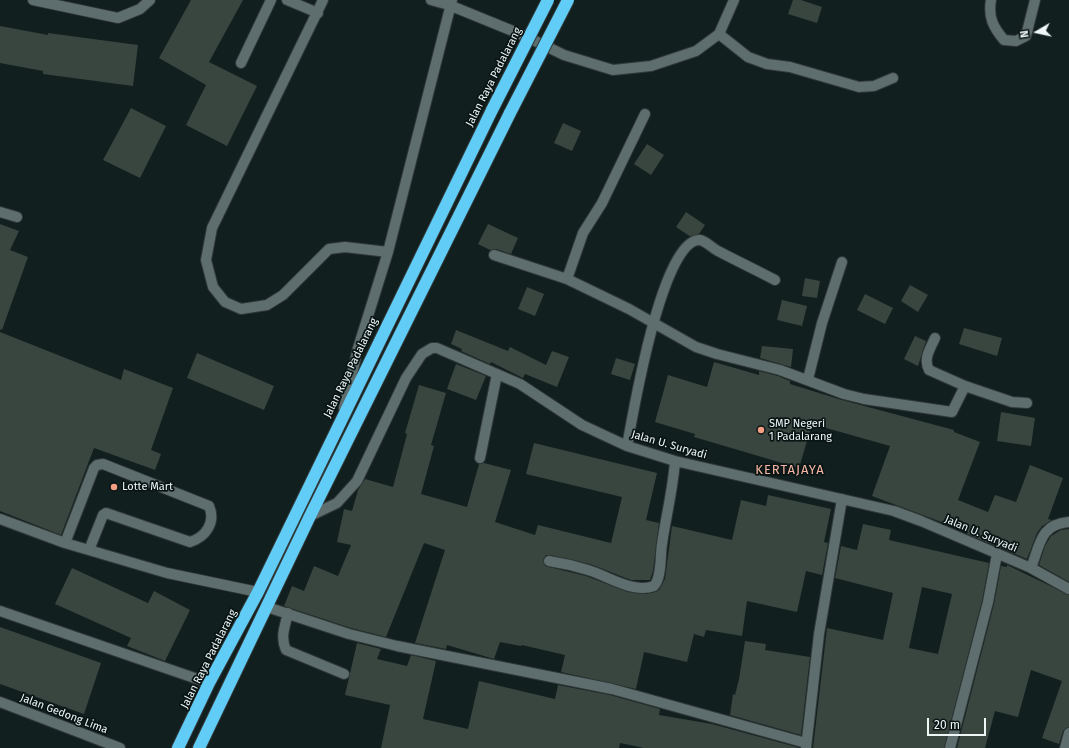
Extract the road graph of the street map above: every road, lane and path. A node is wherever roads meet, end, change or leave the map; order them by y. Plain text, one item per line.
1 (33, 0) edge
2 (150, 0) edge
3 (271, 0) edge
4 (287, 0) edge
5 (323, 0) edge
6 (431, 0) edge
7 (548, 0) edge
8 (568, 0) edge
9 (734, 0) edge
10 (991, 0) edge
11 (1035, 0) edge
12 (450, 3) edge
13 (318, 13) junction
14 (719, 34) junction
15 (241, 63) dead end
16 (893, 78) dead end
17 (645, 114) dead end
18 (0, 212) edge
19 (17, 217) dead end
20 (388, 252) junction
21 (494, 255) dead end
22 (842, 262) dead end
23 (567, 279) junction
24 (775, 280) dead end
25 (652, 321) junction
26 (934, 338) dead end
27 (498, 374) junction
28 (808, 379) junction
29 (965, 386) junction
30 (1027, 403) dead end
31 (342, 418) junction
32 (627, 446) junction
33 (480, 458) dead end
34 (675, 461) junction
35 (842, 499) junction
36 (310, 516) junction
37 (0, 519) edge
38 (1069, 522) edge
39 (65, 543) junction
40 (88, 550) junction
41 (997, 554) junction
42 (549, 560) dead end
43 (1031, 568) junction
44 (1069, 589) edge
45 (258, 592) junction
46 (267, 607) junction
47 (0, 611) edge
48 (288, 613) junction
49 (344, 674) dead end
50 (209, 683) junction
51 (0, 702) edge
52 (1069, 733) edge
53 (806, 745) edge
54 (120, 748) edge
55 (178, 748) edge
56 (199, 748) edge
57 (950, 748) edge
58 (1065, 748) edge

1 - 2 street
3 - 15 street
4 - 13 street
5 - 13 street
6 - 12 street
7 - 31 highway, Jalan Raya Padalarang, bridge
8 - 36 highway, bridge
9 - 14 street
10 - 11 street
12 - 14 street
12 - 20 street
13 - 20 street
14 - 16 street
17 - 23 street
18 - 19 street
20 - 31 street
21 - 23 street
22 - 28 street
23 - 25 street
24 - 25 street
25 - 28 street
25 - 32 street
26 - 29 street
27 - 32 street, Jalan U. Suryadi
27 - 33 street
27 - 36 street, Jalan U. Suryadi
28 - 29 street
29 - 30 street
31 - 45 highway, Jalan Raya Padalarang
32 - 34 street, Jalan U. Suryadi
34 - 35 street, Jalan U. Suryadi
34 - 42 street
35 - 41 street, Jalan U. Suryadi
35 - 53 street
36 - 46 highway
37 - 39 street
38 - 43 street
39 - 40 street
39 - 40 street
40 - 45 street
41 - 43 street, Jalan U. Suryadi
41 - 57 street
43 - 44 street, Jalan U. Suryadi
45 - 50 highway, Jalan Raya Padalarang
46 - 48 street
46 - 56 highway
47 - 50 street
48 - 49 street
48 - 53 street
50 - 55 highway, Jalan Raya Padalarang
51 - 54 street, Jalan Gedong Lima
52 - 58 street

